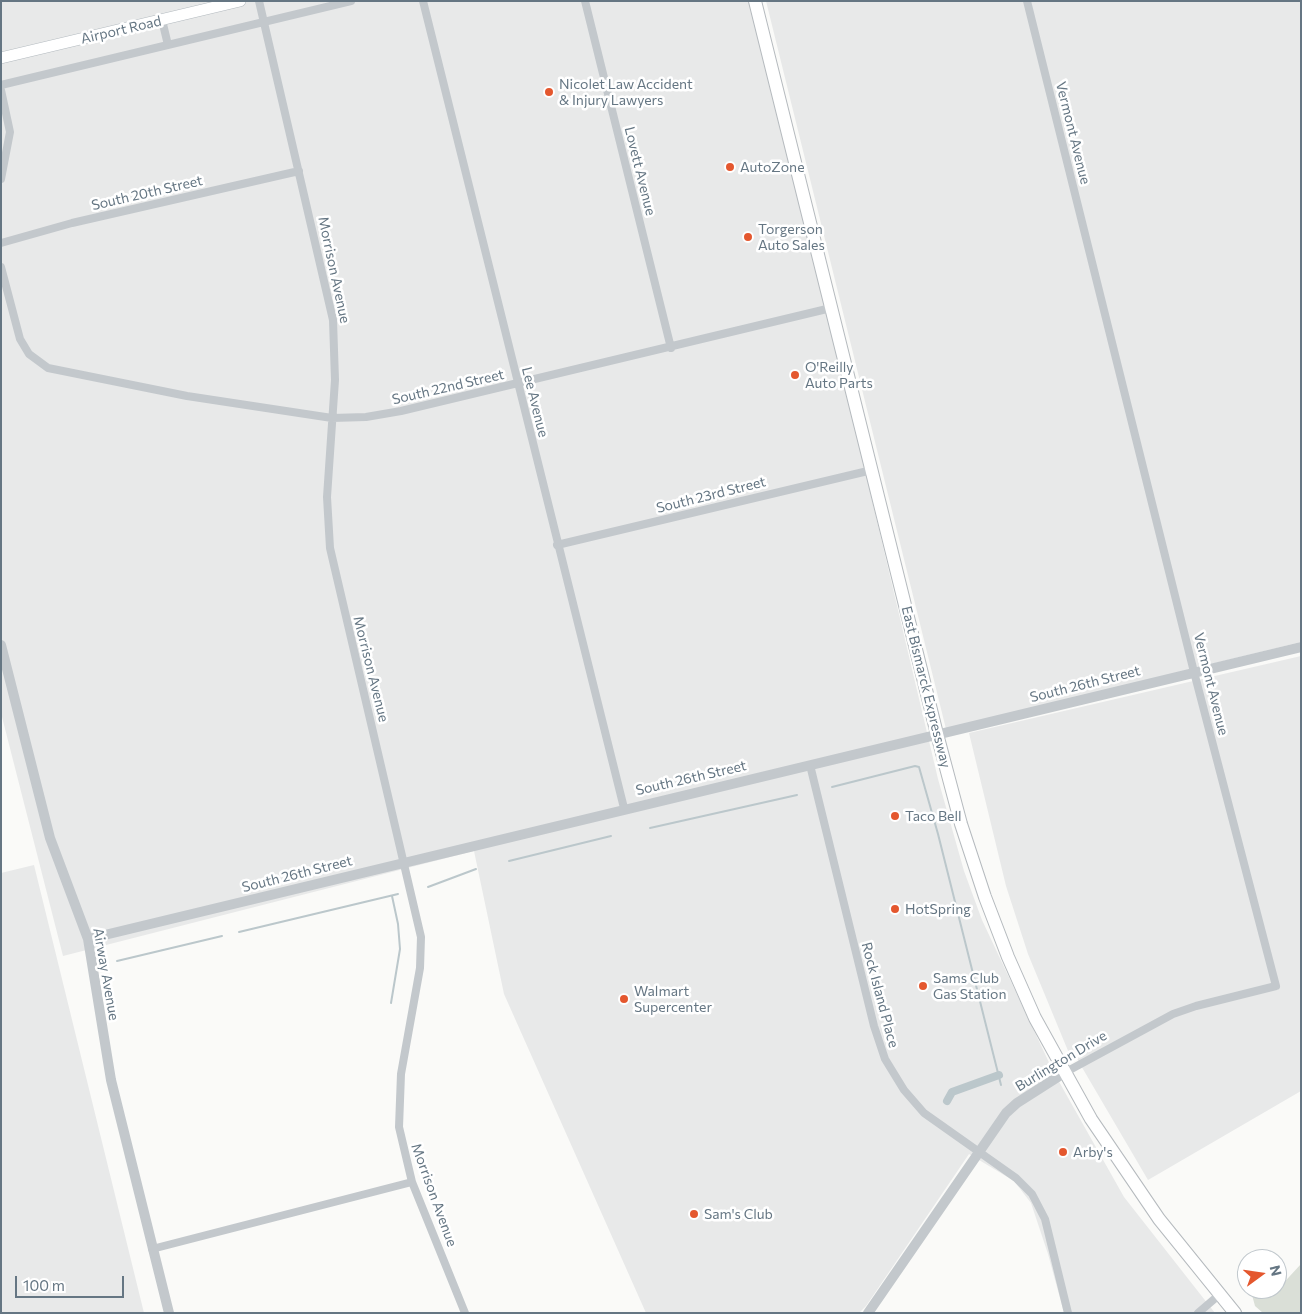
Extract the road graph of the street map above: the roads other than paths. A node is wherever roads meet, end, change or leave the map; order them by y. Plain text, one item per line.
1 (240, 1) edge
2 (259, 1) edge
3 (352, 1) edge
4 (423, 1) edge
5 (585, 1) edge
6 (755, 1) edge
7 (1027, 1) edge
8 (162, 20) junction
9 (264, 22) junction
10 (168, 45) junction
11 (1, 58) edge
12 (1, 85) edge
13 (1, 90) edge
14 (299, 171) junction
15 (1, 180) edge
16 (1, 243) edge
17 (1, 267) edge
18 (831, 308) junction
19 (672, 348) junction
20 (517, 384) junction
21 (332, 418) junction
22 (872, 470) junction
23 (557, 545) junction
24 (1, 645) edge
25 (1301, 647) edge
26 (1194, 672) junction
27 (937, 734) junction
28 (810, 765) junction
29 (624, 808) junction
30 (405, 862) junction
31 (88, 939) junction
32 (1276, 986) joint
33 (1064, 1072) junction
34 (978, 1152) junction
35 (412, 1182) junction
36 (152, 1249) junction
37 (1219, 1295) junction
38 (169, 1313) edge
39 (465, 1313) edge
40 (868, 1313) edge
41 (1068, 1313) edge
42 (1198, 1313) edge
43 (1235, 1313) edge

1 - 8 main road, Airport Road
2 - 9 street, Morrison Avenue
3 - 9 street
4 - 20 street, Lee Avenue
5 - 19 street, Lovett Avenue
6 - 18 main road, East Bismarck Expressway
7 - 26 street, Vermont Avenue
8 - 10 street
8 - 11 main road, Airport Road
9 - 10 street
9 - 14 street, Morrison Avenue
10 - 12 street
13 - 15 street
14 - 16 street, South 20th Street
14 - 21 street, Morrison Avenue
17 - 21 street, South 22nd Street
18 - 19 street, South 22nd Street
18 - 22 main road, East Bismarck Expressway
19 - 20 street, South 22nd Street
20 - 21 street, South 22nd Street
20 - 23 street, Lee Avenue
21 - 30 street, Morrison Avenue
22 - 23 street, South 23rd Street
22 - 27 main road, East Bismarck Expressway
23 - 29 street, Lee Avenue
24 - 31 street, Airway Avenue
25 - 26 street, South 26th Street
26 - 27 street, South 26th Street
26 - 32 street, Vermont Avenue
27 - 28 street, South 26th Street
27 - 33 main road, East Bismarck Expressway
28 - 29 street, South 26th Street
28 - 34 street, Rock Island Place
29 - 30 street, South 26th Street
30 - 31 street, South 26th Street
30 - 35 street, Morrison Avenue
31 - 36 street, Airway Avenue
32 - 33 street, Burlington Drive
33 - 34 street, Burlington Drive
33 - 37 main road, East Bismarck Expressway
34 - 40 street, Burlington Drive
34 - 41 street, Rock Island Place
35 - 36 street
35 - 39 street, Morrison Avenue
36 - 38 street, Airway Avenue
37 - 42 street
37 - 43 main road, East Bismarck Expressway

